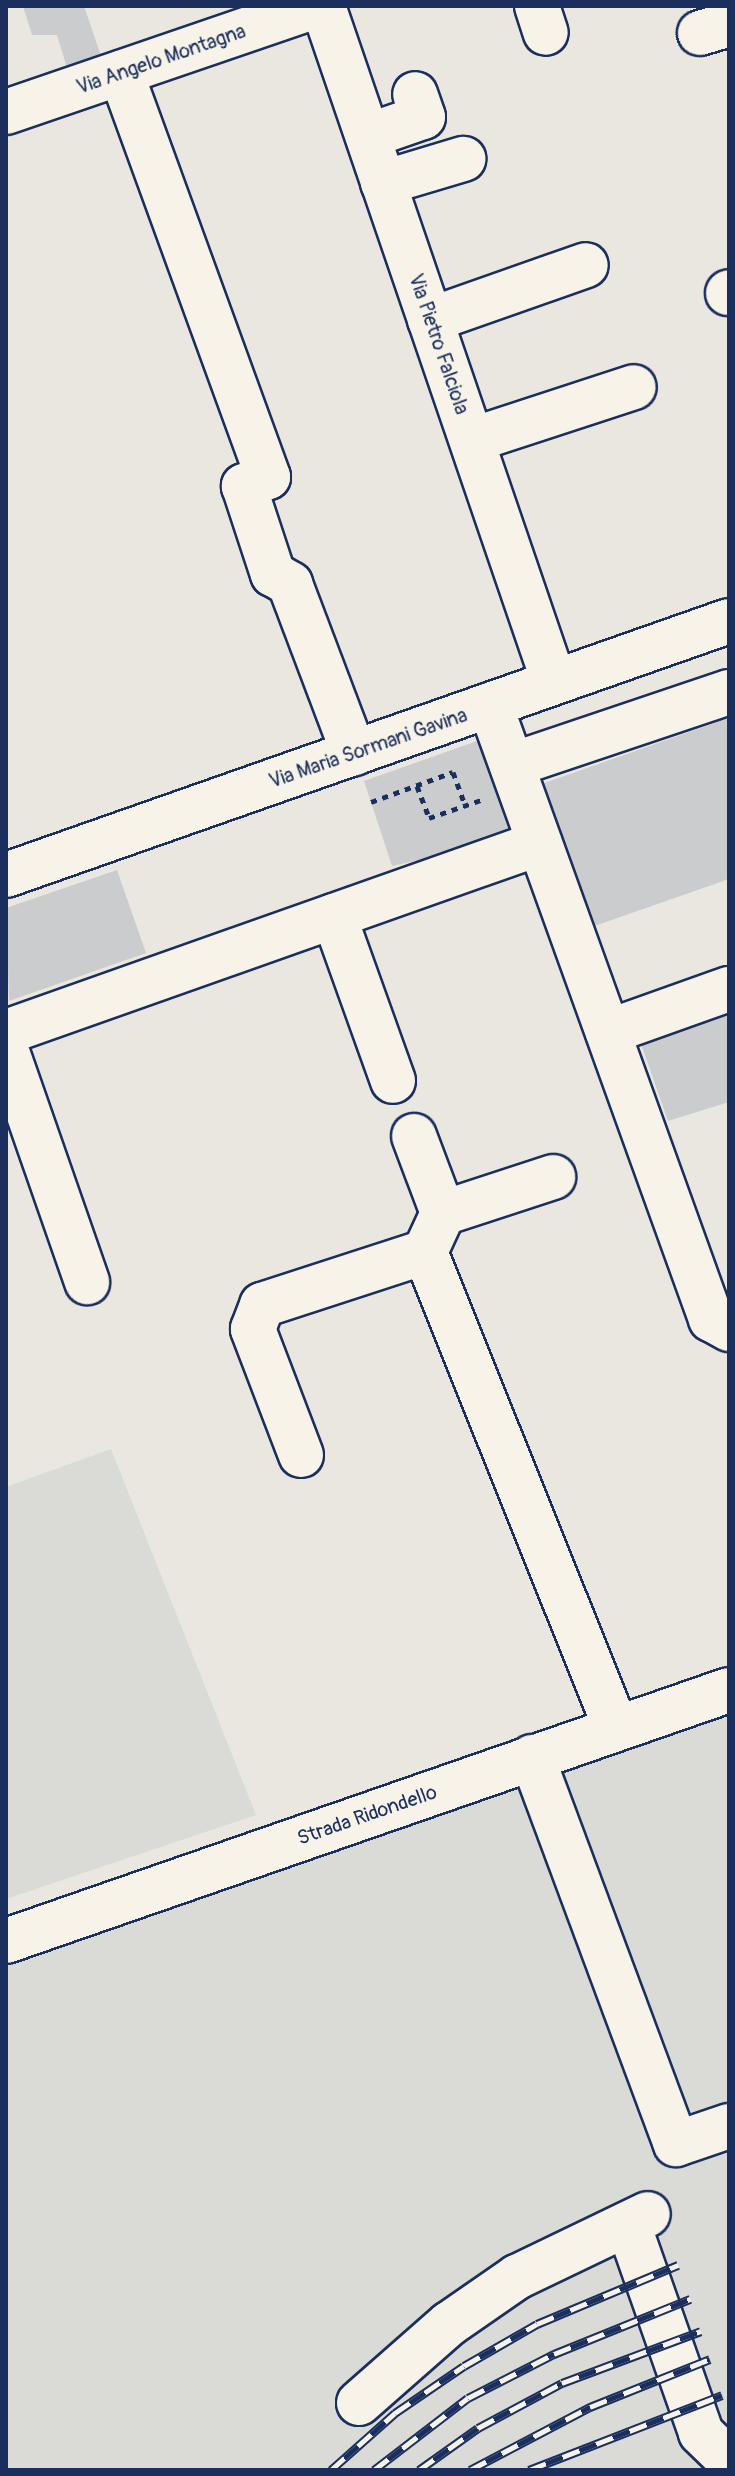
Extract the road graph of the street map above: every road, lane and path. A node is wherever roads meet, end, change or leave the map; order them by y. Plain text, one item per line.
1 (316, 6) edge
2 (323, 6) edge
3 (121, 73) junction
4 (415, 94) dead end
5 (6, 112) edge
6 (368, 136) junction
7 (463, 159) dead end
8 (383, 183) junction
9 (586, 265) dead end
10 (430, 320) junction
11 (634, 387) dead end
12 (472, 440) junction
13 (729, 621) edge
14 (554, 682) junction
15 (729, 692) edge
16 (490, 705) junction
17 (354, 753) junction
18 (516, 776) junction
19 (417, 786) junction
20 (371, 802) dead end
21 (465, 805) junction
22 (540, 843) junction
23 (6, 875) edge
24 (334, 916) junction
25 (729, 989) edge
26 (6, 1032) edge
27 (608, 1032) junction
28 (6, 1049) edge
29 (393, 1081) dead end
30 (414, 1136) dead end
31 (553, 1177) dead end
32 (443, 1213) junction
33 (425, 1252) junction
34 (87, 1282) dead end
35 (729, 1329) edge
36 (301, 1455) dead end
37 (729, 1690) edge
38 (616, 1728) junction
39 (532, 1757) junction
40 (6, 1941) edge
41 (729, 2126) edge
42 (359, 2403) dead end
43 (729, 2460) edge

1 - 3 street, Via Angelo Montagna
2 - 6 street, Via Pietro Falciola
3 - 5 street, Via Angelo Montagna
3 - 17 street
4 - 6 street
6 - 8 street, Via Pietro Falciola
7 - 8 street
8 - 10 street, Via Pietro Falciola
9 - 10 street
10 - 12 street, Via Pietro Falciola
11 - 12 street
12 - 14 street, Via Pietro Falciola
13 - 14 street, Via Maria Sormani Gavina
14 - 16 street, Via Maria Sormani Gavina
15 - 18 street
16 - 17 street, Via Maria Sormani Gavina
16 - 18 street
17 - 23 street, Via Maria Sormani Gavina
18 - 21 path
18 - 22 street
19 - 20 path
19 - 21 path
19 - 21 path
22 - 24 street
22 - 27 street
24 - 26 street
24 - 29 street
25 - 27 street
27 - 35 street
28 - 34 street
30 - 32 street
31 - 32 street
32 - 33 street
33 - 36 street
33 - 38 street
37 - 38 street, Strada Ridondello
38 - 39 street, Strada Ridondello
39 - 40 street, Strada Ridondello
39 - 41 street
42 - 43 street

